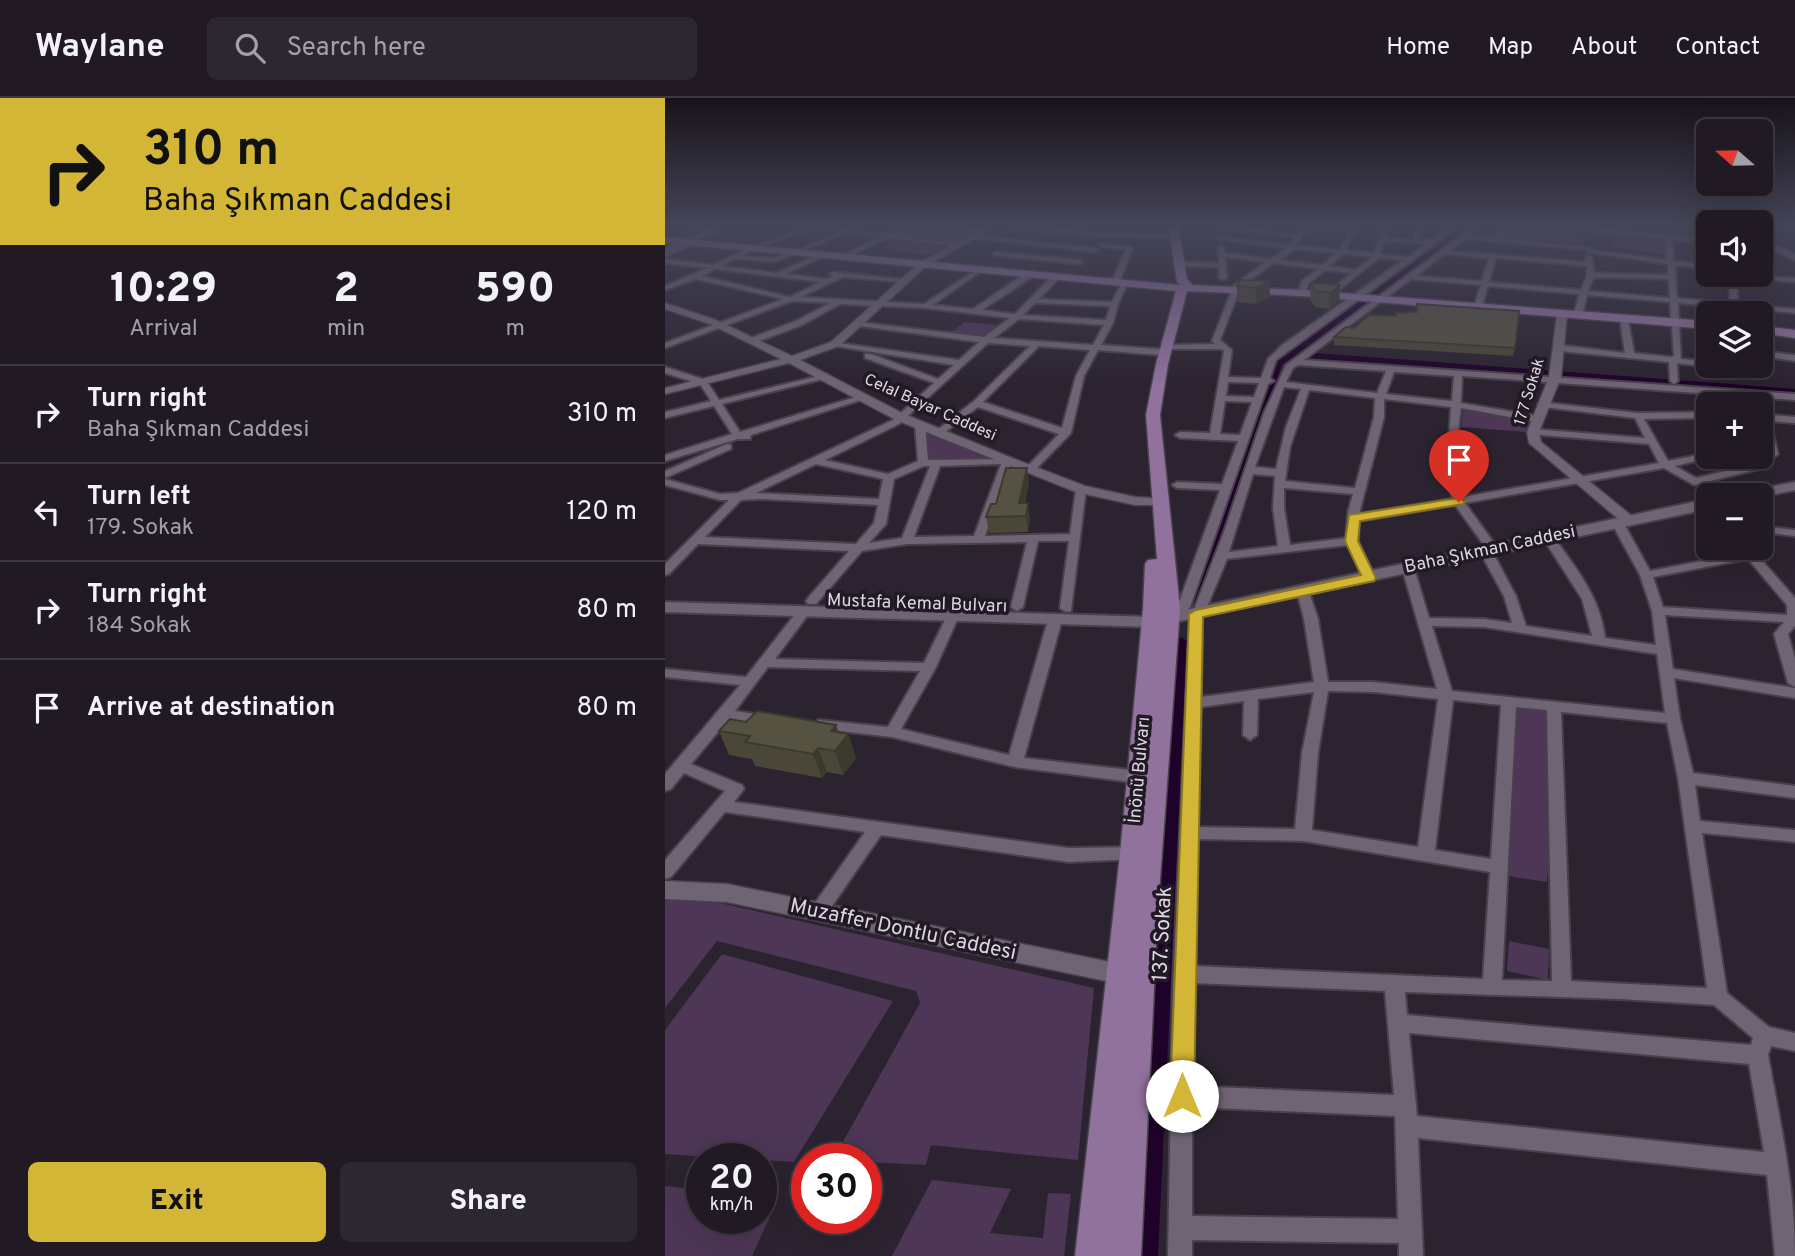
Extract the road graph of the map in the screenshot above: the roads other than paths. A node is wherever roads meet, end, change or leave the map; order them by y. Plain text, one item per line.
1 (692, 278) edge
2 (700, 278) edge
3 (771, 278) edge
4 (797, 278) edge
5 (834, 278) edge
6 (879, 278) edge
7 (906, 278) edge
8 (964, 278) edge
9 (1025, 278) edge
10 (1057, 278) edge
11 (1080, 278) edge
12 (1121, 278) edge
13 (1174, 278) edge
14 (1176, 278) edge
15 (1250, 278) edge
16 (1312, 278) edge
17 (1351, 278) edge
18 (1390, 278) edge
19 (1407, 278) edge
20 (1420, 278) edge
21 (1486, 278) edge
22 (1544, 278) edge
23 (1557, 278) edge
24 (1590, 278) edge
25 (1671, 278) edge
26 (1774, 278) edge
27 (1431, 279) joint
28 (904, 280) junction
29 (1795, 280) edge
30 (827, 281) junction
31 (1120, 282) junction
32 (1484, 283) junction
33 (1175, 285) junction
34 (1542, 287) junction
35 (665, 288) edge
36 (747, 288) junction
37 (1556, 288) junction
38 (1235, 289) junction
39 (1009, 290) junction
40 (1019, 291) dead end
41 (1030, 291) dead end
42 (1586, 291) junction
43 (1041, 292) junction
44 (1302, 293) junction
45 (1330, 295) junction
46 (780, 296) junction
47 (791, 299) junction
48 (1368, 299) junction
49 (1673, 299) junction
50 (1697, 301) edge
51 (838, 302) junction
52 (1033, 302) junction
53 (882, 303) junction
54 (1114, 303) junction
55 (665, 306) edge
56 (926, 306) junction
57 (1478, 307) junction
58 (1773, 308) edge
59 (1795, 311) edge
60 (978, 313) junction
61 (1562, 314) junction
62 (1578, 315) junction
63 (1017, 317) junction
64 (1624, 318) junction
65 (1008, 323) junction
66 (1109, 323) junction
67 (1675, 323) junction
68 (860, 324) junction
69 (1696, 324) edge
70 (721, 326) junction
71 (1773, 331) edge
72 (1795, 334) edge
73 (754, 340) junction
74 (986, 340) junction
75 (667, 344) edge
76 (835, 344) junction
77 (1036, 344) junction
78 (1222, 346) junction
79 (1560, 348) junction
80 (682, 349) junction
81 (1094, 349) junction
82 (1630, 355) junction
83 (1773, 355) edge
84 (665, 356) edge
85 (1161, 357) junction
86 (924, 358) junction
87 (1299, 358) junction
88 (1795, 358) edge
89 (792, 359) junction
90 (1673, 360) junction
91 (959, 363) junction
92 (1696, 363) edge
93 (1391, 369) junction
94 (665, 370) edge
95 (905, 370) junction
96 (1458, 374) junction
97 (1555, 376) junction
98 (827, 377) junction
99 (1223, 379) junction
100 (1674, 381) junction
101 (703, 382) junction
102 (939, 382) junction
103 (1275, 382) junction
104 (1306, 387) junction
105 (1795, 389) edge
106 (665, 391) edge
107 (1724, 391) joint
108 (1380, 396) junction
109 (1795, 397) edge
110 (862, 398) junction
111 (1220, 398) junction
112 (1257, 400) junction
113 (718, 402) junction
114 (977, 404) junction
115 (1543, 404) junction
116 (1459, 405) junction
117 (665, 415) edge
118 (1696, 415) edge
119 (1638, 416) junction
120 (900, 417) junction
121 (1773, 418) edge
122 (1795, 420) edge
123 (920, 425) junction
124 (1265, 425) junction
125 (1535, 425) junction
126 (1289, 428) junction
127 (937, 433) junction
128 (1066, 433) junction
129 (1180, 435) dead end
130 (743, 436) junction
131 (1215, 436) junction
132 (1244, 438) junction
133 (1651, 442) junction
134 (665, 458) edge
135 (1696, 458) edge
136 (817, 461) junction
137 (1007, 461) junction
138 (923, 463) junction
139 (936, 463) junction
140 (1665, 464) junction
141 (1030, 469) junction
142 (1747, 469) edge
143 (1249, 470) junction
144 (665, 475) edge
145 (889, 477) junction
146 (1280, 478) junction
147 (1581, 481) junction
148 (665, 482) edge
149 (1177, 485) dead end
150 (1795, 486) edge
151 (682, 487) junction
152 (1226, 487) junction
153 (1081, 489) junction
154 (1773, 490) edge
155 (1358, 491) junction
156 (665, 496) edge
157 (737, 498) junction
158 (883, 502) junction
159 (1156, 502) junction
160 (1459, 502) junction
161 (1696, 506) edge
162 (1354, 518) junction
163 (1623, 521) junction
164 (1773, 530) edge
165 (1795, 533) edge
166 (1075, 537) junction
167 (1549, 538) junction
168 (1033, 539) junction
169 (694, 540) junction
170 (978, 540) junction
171 (907, 541) junction
172 (1352, 541) junction
173 (860, 548) junction
174 (1285, 550) junction
175 (1489, 551) junction
176 (1222, 556) junction
177 (1710, 560) edge
178 (1756, 560) edge
179 (1408, 568) junction
180 (665, 571) edge
181 (1646, 575) junction
182 (1369, 578) junction
183 (1303, 592) junction
184 (666, 604) edge
185 (808, 606) junction
186 (1017, 607) junction
187 (1658, 611) junction
188 (1175, 613) junction
189 (1061, 614) junction
190 (951, 618) junction
191 (1795, 619) edge
192 (1425, 622) junction
193 (1520, 627) junction
194 (1599, 640) junction
195 (1665, 651) junction
196 (765, 663) junction
197 (929, 667) junction
198 (1666, 672) junction
199 (665, 673) edge
200 (750, 682) junction
201 (1795, 683) edge
202 (1321, 686) junction
203 (1795, 693) edge
204 (1251, 695) junction
205 (1446, 696) junction
206 (1509, 700) junction
207 (1194, 703) junction
208 (1554, 705) junction
209 (724, 715) junction
210 (1672, 719) junction
211 (779, 721) edge
212 (806, 723) edge
213 (893, 732) junction
214 (1250, 735) dead end
215 (1016, 762) junction
216 (681, 766) junction
217 (1139, 777) junction
218 (1686, 778) junction
219 (665, 785) edge
220 (1795, 792) edge
221 (722, 806) junction
222 (1693, 826) junction
223 (877, 828) junction
224 (1191, 833) junction
225 (1303, 835) junction
226 (1795, 836) edge
227 (1133, 854) junction
228 (1426, 854) junction
229 (1498, 867) junction
230 (665, 872) edge
231 (665, 890) edge
232 (819, 911) junction
233 (1185, 974) junction
234 (1131, 976) junction
235 (1394, 982) junction
236 (1492, 988) junction
237 (1562, 989) junction
238 (1718, 997) junction
239 (1398, 1023) junction
240 (1795, 1042) edge
241 (1761, 1045) junction
242 (1182, 1096) junction
243 (1406, 1116) junction
244 (1777, 1165) junction
245 (1181, 1228) junction
246 (1409, 1231) junction
247 (1093, 1256) edge
248 (1122, 1256) edge
249 (1180, 1256) edge
250 (1411, 1256) edge
251 (1787, 1256) edge

1 - 35 street
2 - 36 street
3 - 36 street
4 - 30 street
5 - 30 street
6 - 28 street
7 - 28 street
8 - 56 street
9 - 39 street
10 - 43 street
11 - 31 main road
12 - 31 street
13 - 33 main road, İnönü Bulvarı
14 - 33 main road
15 - 38 street
16 - 44 street
17 - 45 street
18 - 48 street
19 - 48 street
20 - 27 street
21 - 32 street
22 - 34 street
23 - 37 street
24 - 42 street
25 - 49 street
26 - 29 street
27 - 32 street
28 - 53 street
30 - 47 street
31 - 33 main road
31 - 54 street
32 - 34 street
32 - 57 street
33 - 38 main road
33 - 85 main road, İnönü Bulvarı
34 - 37 street
36 - 46 street
37 - 42 street
38 - 44 main road
38 - 78 street
39 - 40 street
39 - 60 street
41 - 43 street
42 - 49 street
42 - 62 street
43 - 52 street
44 - 45 main road
45 - 48 main road
46 - 47 street
46 - 70 street
47 - 51 street
47 - 70 street
48 - 57 main road
48 - 87 street
48 - 103 street
49 - 50 street
49 - 67 street
51 - 53 street
51 - 73 street
52 - 54 street
52 - 63 street
53 - 56 street
53 - 68 street
54 - 66 street
55 - 70 street, Celal Bayar Caddesi
56 - 60 street
57 - 61 main road
58 - 59 street
60 - 63 street
60 - 65 street
61 - 62 main road
61 - 79 street, 177 Sokak
62 - 64 main road
63 - 65 street
63 - 66 street
64 - 67 main road
64 - 82 street
65 - 74 street
66 - 81 street
67 - 69 main road
67 - 90 street
68 - 74 street
68 - 76 street
70 - 73 street, Celal Bayar Caddesi
70 - 75 street
70 - 80 street
71 - 72 main road
73 - 89 street, Celal Bayar Caddesi
74 - 77 street
74 - 91 street
75 - 80 street
76 - 86 street
76 - 89 street
76 - 95 street
77 - 81 street
77 - 114 street
78 - 85 street
78 - 99 street
79 - 82 street
79 - 97 street, 177 Sokak
80 - 84 street
81 - 85 street
81 - 128 street
82 - 90 street
83 - 88 street
85 - 159 main road, İnönü Bulvarı
86 - 91 street
86 - 95 street
87 - 93 street
87 - 103 street
89 - 98 street, Celal Bayar Caddesi
89 - 101 street
90 - 92 street
90 - 100 street
91 - 102 street
93 - 96 street
93 - 108 street
94 - 101 street
95 - 102 street
96 - 97 street
96 - 116 street
97 - 100 street
97 - 107 street
97 - 115 street, 177 Sokak
98 - 110 street, Celal Bayar Caddesi
98 - 113 street
99 - 103 street
99 - 111 street
100 - 105 street
101 - 106 street
101 - 113 street
102 - 120 street
103 - 104 street
103 - 112 street
103 - 124 street
104 - 108 street
104 - 126 street
107 - 109 street
108 - 116 street
108 - 155 street
110 - 120 street, Celal Bayar Caddesi
110 - 130 street
111 - 112 street
111 - 131 street
112 - 132 street
113 - 117 street
113 - 130 street
114 - 127 street
114 - 128 street
115 - 119 street
115 - 125 street, 177 Sokak
116 - 125 street
116 - 160 street
118 - 119 street
119 - 133 street
120 - 123 street, Celal Bayar Caddesi
120 - 136 street
121 - 122 street
123 - 127 street, Celal Bayar Caddesi
123 - 138 street
124 - 126 street
124 - 143 street
125 - 133 street
125 - 147 street, 177 Sokak
126 - 146 street
127 - 137 street, Celal Bayar Caddesi
128 - 141 street
129 - 131 street
130 - 134 street
130 - 144 street
131 - 132 street
132 - 152 street
133 - 140 street
135 - 140 street
136 - 145 street
136 - 157 street
137 - 139 street
137 - 141 street, Celal Bayar Caddesi
137 - 170 street
138 - 139 street
138 - 145 street
139 - 171 street
140 - 142 street
140 - 147 street
141 - 153 street, Celal Bayar Caddesi
143 - 146 street
143 - 176 street
145 - 158 street
146 - 155 street
146 - 174 street
147 - 160 street
147 - 163 street, 177 Sokak
148 - 151 street
149 - 152 street
150 - 154 main road
151 - 156 street
151 - 157 street
152 - 188 street
153 - 159 street, Celal Bayar Caddesi
153 - 166 street
155 - 162 street
157 - 158 street
157 - 169 street
158 - 173 street
159 - 188 main road, İnönü Bulvarı
160 - 162 street
160 - 175 street
161 - 163 main road, Baha Şıkman Caddesi
162 - 172 street
163 - 167 main road, Baha Şıkman Caddesi
163 - 181 street
164 - 165 street
166 - 168 street
166 - 189 street
167 - 175 main road, Baha Şıkman Caddesi
167 - 194 street
168 - 170 street
168 - 186 street
169 - 173 street
169 - 180 street
170 - 171 street
171 - 173 street
172 - 174 street
172 - 182 street
173 - 185 street
174 - 176 street
175 - 179 main road, Baha Şıkman Caddesi
175 - 193 street
176 - 188 street
177 - 181 street
178 - 191 street
179 - 182 main road, Baha Şıkman Caddesi
179 - 192 street
181 - 187 street
182 - 183 main road, Baha Şıkman Caddesi
183 - 188 main road, Baha Şıkman Caddesi
183 - 202 street
184 - 185 main road, Mustafa Kemal Bulvarı
185 - 186 main road, Mustafa Kemal Bulvarı
185 - 190 main road, Mustafa Kemal Bulvarı
185 - 196 street
186 - 189 main road, Mustafa Kemal Bulvarı
187 - 191 street
187 - 195 street
188 - 189 main road, Mustafa Kemal Bulvarı
188 - 207 street, 137. Sokak
188 - 217 main road, İnönü Bulvarı
188 - 234 main road, İnönü Bulvarı
189 - 190 main road, Mustafa Kemal Bulvarı
189 - 215 street
190 - 197 street
191 - 201 street
192 - 193 street
192 - 205 street
193 - 194 street
194 - 195 street
195 - 198 street
196 - 197 street
196 - 200 street
197 - 213 street
198 - 203 street
198 - 210 street
199 - 200 street
200 - 209 street
202 - 204 street
202 - 205 street
202 - 225 street
204 - 207 street
204 - 214 street
205 - 206 street
205 - 228 street
206 - 208 street
206 - 229 street
207 - 224 street, 137. Sokak
208 - 210 street
208 - 237 street
209 - 211 street
209 - 216 street
210 - 218 street
212 - 213 street
213 - 215 street
215 - 217 street
216 - 219 street
216 - 221 street
217 - 227 main road, İnönü Bulvarı
218 - 220 street
218 - 222 street
221 - 223 street
221 - 230 street
222 - 226 street
222 - 238 street
223 - 227 street
223 - 232 street
224 - 225 street
224 - 233 street, 137. Sokak
225 - 228 street
227 - 234 main road, İnönü Bulvarı
228 - 229 street
229 - 236 street
231 - 232 street, Muzaffer Dontlu Caddesi
232 - 234 street, Muzaffer Dontlu Caddesi
233 - 235 street
233 - 242 street, 137. Sokak
234 - 247 main road, İnönü Bulvarı
234 - 248 main road, İnönü Bulvarı
235 - 236 street
235 - 239 street
236 - 237 street
237 - 238 street
238 - 241 street
239 - 241 street
239 - 243 street
240 - 241 street
241 - 244 street
242 - 243 street
242 - 245 street, 137. Sokak
243 - 244 street
243 - 246 street
244 - 251 street
245 - 246 street
245 - 249 street, 137. Sokak
246 - 250 street

